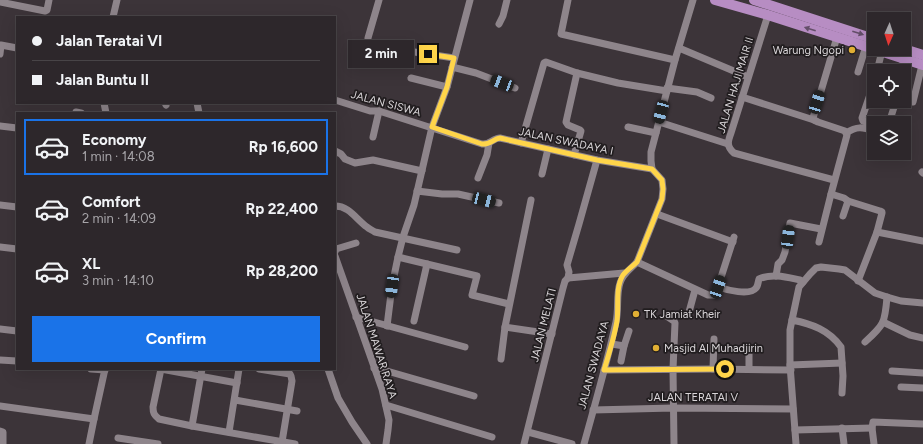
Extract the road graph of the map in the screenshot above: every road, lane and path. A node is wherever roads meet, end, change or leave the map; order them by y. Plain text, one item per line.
1 (49, 0) edge
2 (117, 0) edge
3 (379, 0) edge
4 (470, 0) edge
5 (507, 0) edge
6 (568, 0) edge
7 (693, 0) edge
8 (715, 0) edge
9 (759, 1) edge
10 (0, 2) edge
11 (768, 15) junction
12 (113, 16) edge
13 (499, 24) dead end
14 (838, 32) junction
15 (867, 38) edge
16 (867, 46) edge
17 (16, 48) edge
18 (678, 48) junction
19 (0, 54) edge
20 (911, 55) edge
21 (869, 56) edge
22 (454, 58) junction
23 (675, 60) junction
24 (921, 60) edge
25 (452, 67) junction
26 (858, 72) dead end
27 (577, 73) junction
28 (748, 77) junction
29 (411, 78) dead end
30 (447, 87) junction
31 (514, 88) dead end
32 (667, 90) junction
33 (742, 97) junction
34 (711, 98) dead end
35 (336, 100) edge
36 (914, 102) dead end
37 (867, 105) edge
38 (379, 111) junction
39 (814, 120) junction
40 (659, 122) junction
41 (867, 122) edge
42 (0, 126) edge
43 (432, 127) junction
44 (628, 127) dead end
45 (16, 128) edge
46 (867, 129) edge
47 (656, 133) junction
48 (846, 133) junction
49 (373, 137) dead end
50 (521, 142) junction
51 (489, 143) junction
52 (728, 144) junction
53 (548, 149) junction
54 (336, 152) edge
55 (574, 155) junction
56 (597, 160) junction
57 (652, 169) junction
58 (422, 171) junction
59 (542, 174) dead end
60 (478, 178) dead end
61 (834, 180) junction
62 (417, 191) junction
63 (831, 194) junction
64 (531, 200) dead end
65 (848, 201) junction
66 (499, 203) dead end
67 (0, 205) edge
68 (336, 206) edge
69 (16, 207) edge
70 (657, 214) junction
71 (843, 216) dead end
72 (822, 229) junction
73 (877, 232) junction
74 (403, 237) junction
75 (923, 241) edge
76 (819, 242) dead end
77 (356, 243) dead end
78 (0, 247) edge
79 (16, 249) edge
80 (336, 249) edge
81 (457, 250) dead end
82 (398, 257) junction
83 (336, 259) edge
84 (637, 262) junction
85 (426, 264) junction
86 (624, 274) junction
87 (776, 276) junction
88 (568, 278) junction
89 (858, 281) junction
90 (803, 282) junction
91 (718, 287) junction
92 (695, 290) junction
93 (887, 297) junction
94 (923, 303) edge
95 (509, 304) junction
96 (689, 312) dead end
97 (356, 317) junction
98 (668, 317) dead end
99 (792, 320) junction
100 (414, 321) dead end
101 (883, 322) junction
102 (387, 326) junction
103 (505, 327) junction
104 (0, 329) edge
105 (629, 330) dead end
106 (16, 331) edge
107 (552, 334) junction
108 (923, 338) edge
109 (714, 339) dead end
110 (865, 342) dead end
111 (612, 344) junction
112 (624, 346) junction
113 (465, 347) dead end
114 (749, 347) dead end
115 (501, 359) dead end
116 (0, 360) edge
117 (16, 361) edge
118 (621, 361) dead end
119 (842, 363) junction
120 (790, 367) junction
121 (374, 368) junction
122 (673, 369) junction
123 (713, 369) junction
124 (749, 369) junction
125 (105, 370) edge
126 (161, 370) edge
127 (171, 370) edge
128 (239, 370) edge
129 (265, 370) edge
130 (328, 370) edge
131 (604, 370) junction
132 (892, 371) dead end
133 (202, 373) edge
134 (923, 373) edge
135 (237, 383) junction
136 (901, 386) dead end
137 (923, 388) edge
138 (842, 393) dead end
139 (474, 396) dead end
140 (234, 400) junction
141 (0, 406) edge
142 (386, 406) junction
143 (674, 408) junction
144 (288, 409) junction
145 (793, 409) junction
146 (593, 410) junction
147 (297, 411) dead end
148 (94, 419) junction
149 (923, 424) edge
150 (192, 426) junction
151 (842, 428) junction
152 (872, 428) junction
153 (795, 430) junction
154 (2, 432) edge
155 (229, 432) junction
156 (528, 432) junction
157 (492, 437) dead end
158 (118, 438) dead end
159 (282, 442) junction
160 (3, 444) edge
161 (89, 444) edge
162 (158, 444) edge
163 (295, 444) edge
164 (367, 444) edge
165 (386, 444) edge
166 (524, 444) edge
167 (572, 444) edge
168 (584, 444) edge
169 (674, 444) edge
170 (796, 444) edge
171 (844, 444) edge
172 (874, 444) edge

1 - 10 street
2 - 12 street
3 - 22 street
4 - 22 street
5 - 13 street
6 - 23 street
7 - 18 street
8 - 11 main road
9 - 14 main road
14 -> 11 main road
11 - 28 street, JALAN HAJI MAIR II
14 -> 15 main road
14 - 16 main road
14 - 39 street
17 - 19 street
18 - 23 street
18 - 28 street
20 - 24 main road
21 - 26 street
22 - 25 street
23 - 32 street
24 - 36 street
25 - 30 street
25 - 31 street
27 - 32 street
27 - 50 street
27 - 55 street
28 - 33 street, JALAN HAJI MAIR II
29 - 30 street
30 - 43 street
32 - 34 street
32 - 40 street
33 - 39 street
33 - 52 street, JALAN HAJI MAIR II
35 - 38 street, JALAN SISWA
37 - 41 street
38 - 43 street, JALAN SISWA
38 - 49 street
39 - 48 street
40 - 47 street
40 - 52 street
42 - 45 street
43 - 51 street, JALAN SWADAYA I
43 - 58 street
44 - 47 street
46 - 48 street
47 - 57 street
48 - 61 street
50 - 51 street, JALAN SWADAYA I
50 - 53 street, JALAN SWADAYA I
51 - 60 street
52 - 61 street, JALAN HAJI MAIR II
53 - 55 street, JALAN SWADAYA I
53 - 59 street
54 - 58 street
55 - 56 street, JALAN SWADAYA I
56 - 57 street, JALAN SWADAYA I
56 - 88 street
57 - 70 street
58 - 62 street
61 - 63 street
62 - 66 street
62 - 74 street
63 - 65 street
63 - 72 street
64 - 95 street
65 - 71 street
65 - 73 street
67 - 69 street
68 - 74 street
70 - 84 street
70 - 91 street
72 - 76 street
72 - 87 street
73 - 75 street
73 - 89 street
74 - 81 street
74 - 82 street
77 - 80 street
78 - 79 street
82 - 85 street
82 - 102 street
83 - 97 street, JALAN MAWAR RAYA
84 - 86 street
84 - 92 street
85 - 95 street
85 - 100 street
86 - 88 street, JALAN MELATI
86 - 111 street, JALAN SWADAYA
87 - 90 street
87 - 91 street
88 - 107 street, JALAN MELATI
89 - 90 street
89 - 93 street
90 - 99 street
91 - 92 street
92 - 96 street
93 - 94 street
93 - 101 street
95 - 103 street
97 - 102 street
97 - 121 street, JALAN MAWAR RAYA
98 - 122 street
99 - 119 street
99 - 120 street
101 - 108 street
101 - 110 street
102 - 113 street
103 - 107 street
103 - 115 street
104 - 106 street
105 - 112 street
107 - 156 street, JALAN MELATI
109 - 123 street
111 - 112 street
111 - 131 street, JALAN SWADAYA
112 - 118 street
114 - 124 street
116 - 117 street
119 - 120 street
119 - 138 street
120 - 124 street
120 - 145 street
121 - 139 street
121 - 142 street, JALAN MAWAR RAYA
122 - 123 street
122 - 131 street
122 - 143 street
123 - 124 street
125 - 148 street
126 - 150 street
127 - 133 street
128 - 135 street
129 - 144 street
130 - 164 street
131 - 146 street, JALAN SWADAYA
132 - 134 street
133 - 135 street
133 - 150 street
135 - 140 street
136 - 137 street
140 - 144 street
140 - 155 street
141 - 148 street
142 - 157 street
142 - 165 street, JALAN MAWAR RAYA
143 - 145 street, JALAN TERATAI V
143 - 146 street, JALAN TERATAI V
143 - 169 street
144 - 147 street
144 - 159 street
145 - 153 street
146 - 168 street, JALAN SWADAYA
148 - 161 street
149 - 152 street
150 - 155 street
151 - 152 street
151 - 153 street
151 - 171 street
152 - 172 street
153 - 170 street
154 - 160 street
155 - 159 street
156 - 166 street, JALAN MELATI
156 - 167 street
158 - 162 street
159 - 163 street

